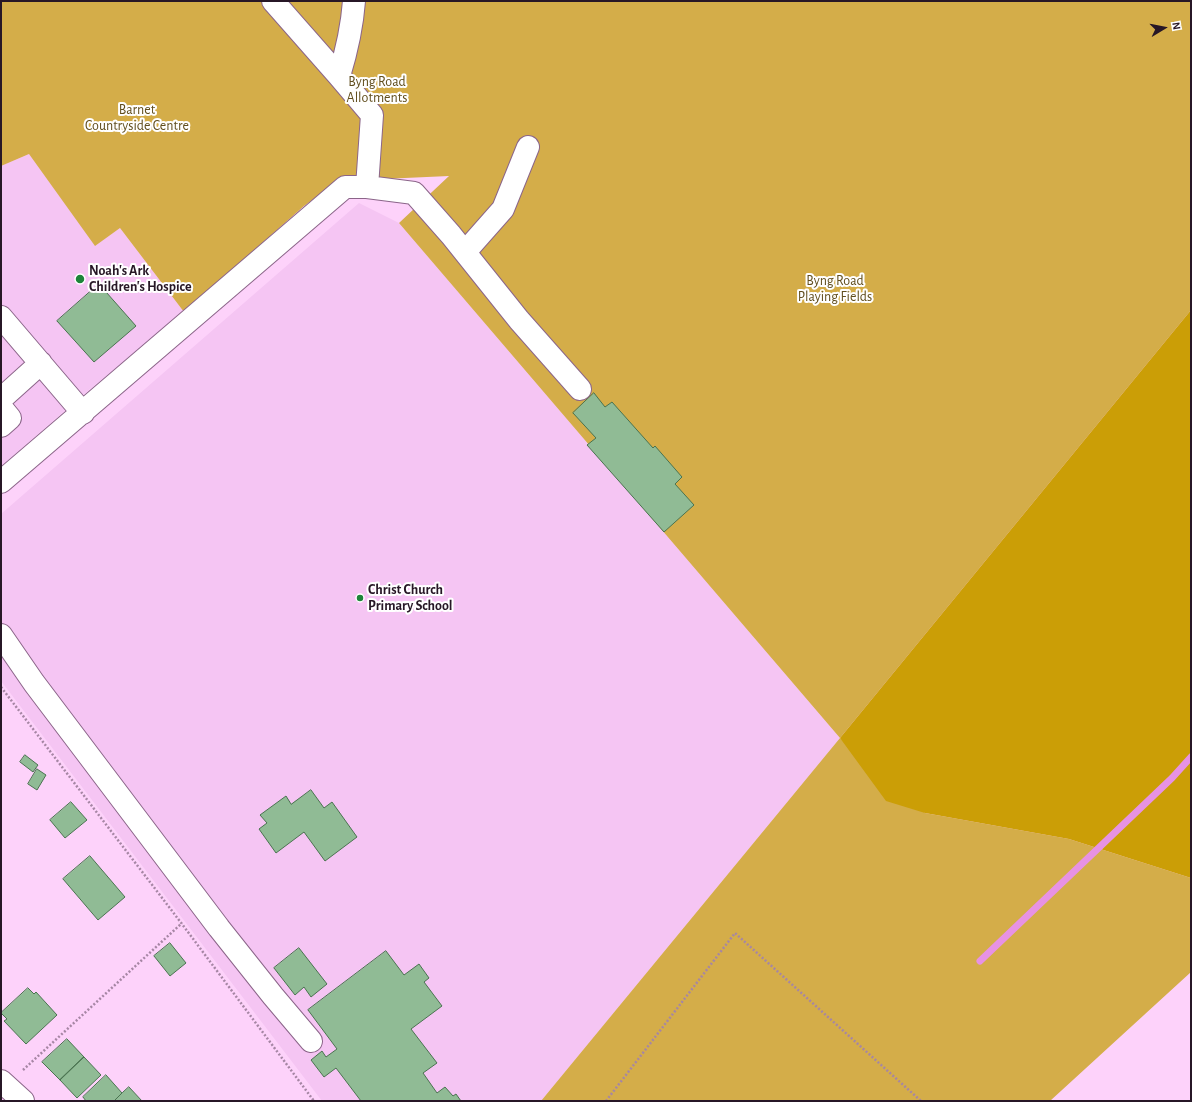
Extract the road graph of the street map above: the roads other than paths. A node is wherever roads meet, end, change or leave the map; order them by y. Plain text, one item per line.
1 (273, 1) edge
2 (354, 1) edge
3 (339, 76) junction
4 (528, 147) dead end
5 (367, 188) junction
6 (465, 252) junction
7 (1, 317) edge
8 (41, 363) junction
9 (580, 389) dead end
10 (1, 399) edge
11 (1, 407) edge
12 (82, 413) junction
13 (1, 426) edge
14 (1, 482) edge
15 (1, 636) edge
16 (311, 1042) dead end
17 (4, 1083) edge
18 (23, 1101) edge

1 - 3 street
2 - 3 street
3 - 5 street
4 - 6 street
5 - 6 street
5 - 12 street
6 - 9 street
7 - 8 street
8 - 10 street
8 - 12 street
11 - 13 street
12 - 14 street
15 - 16 street
17 - 18 street

